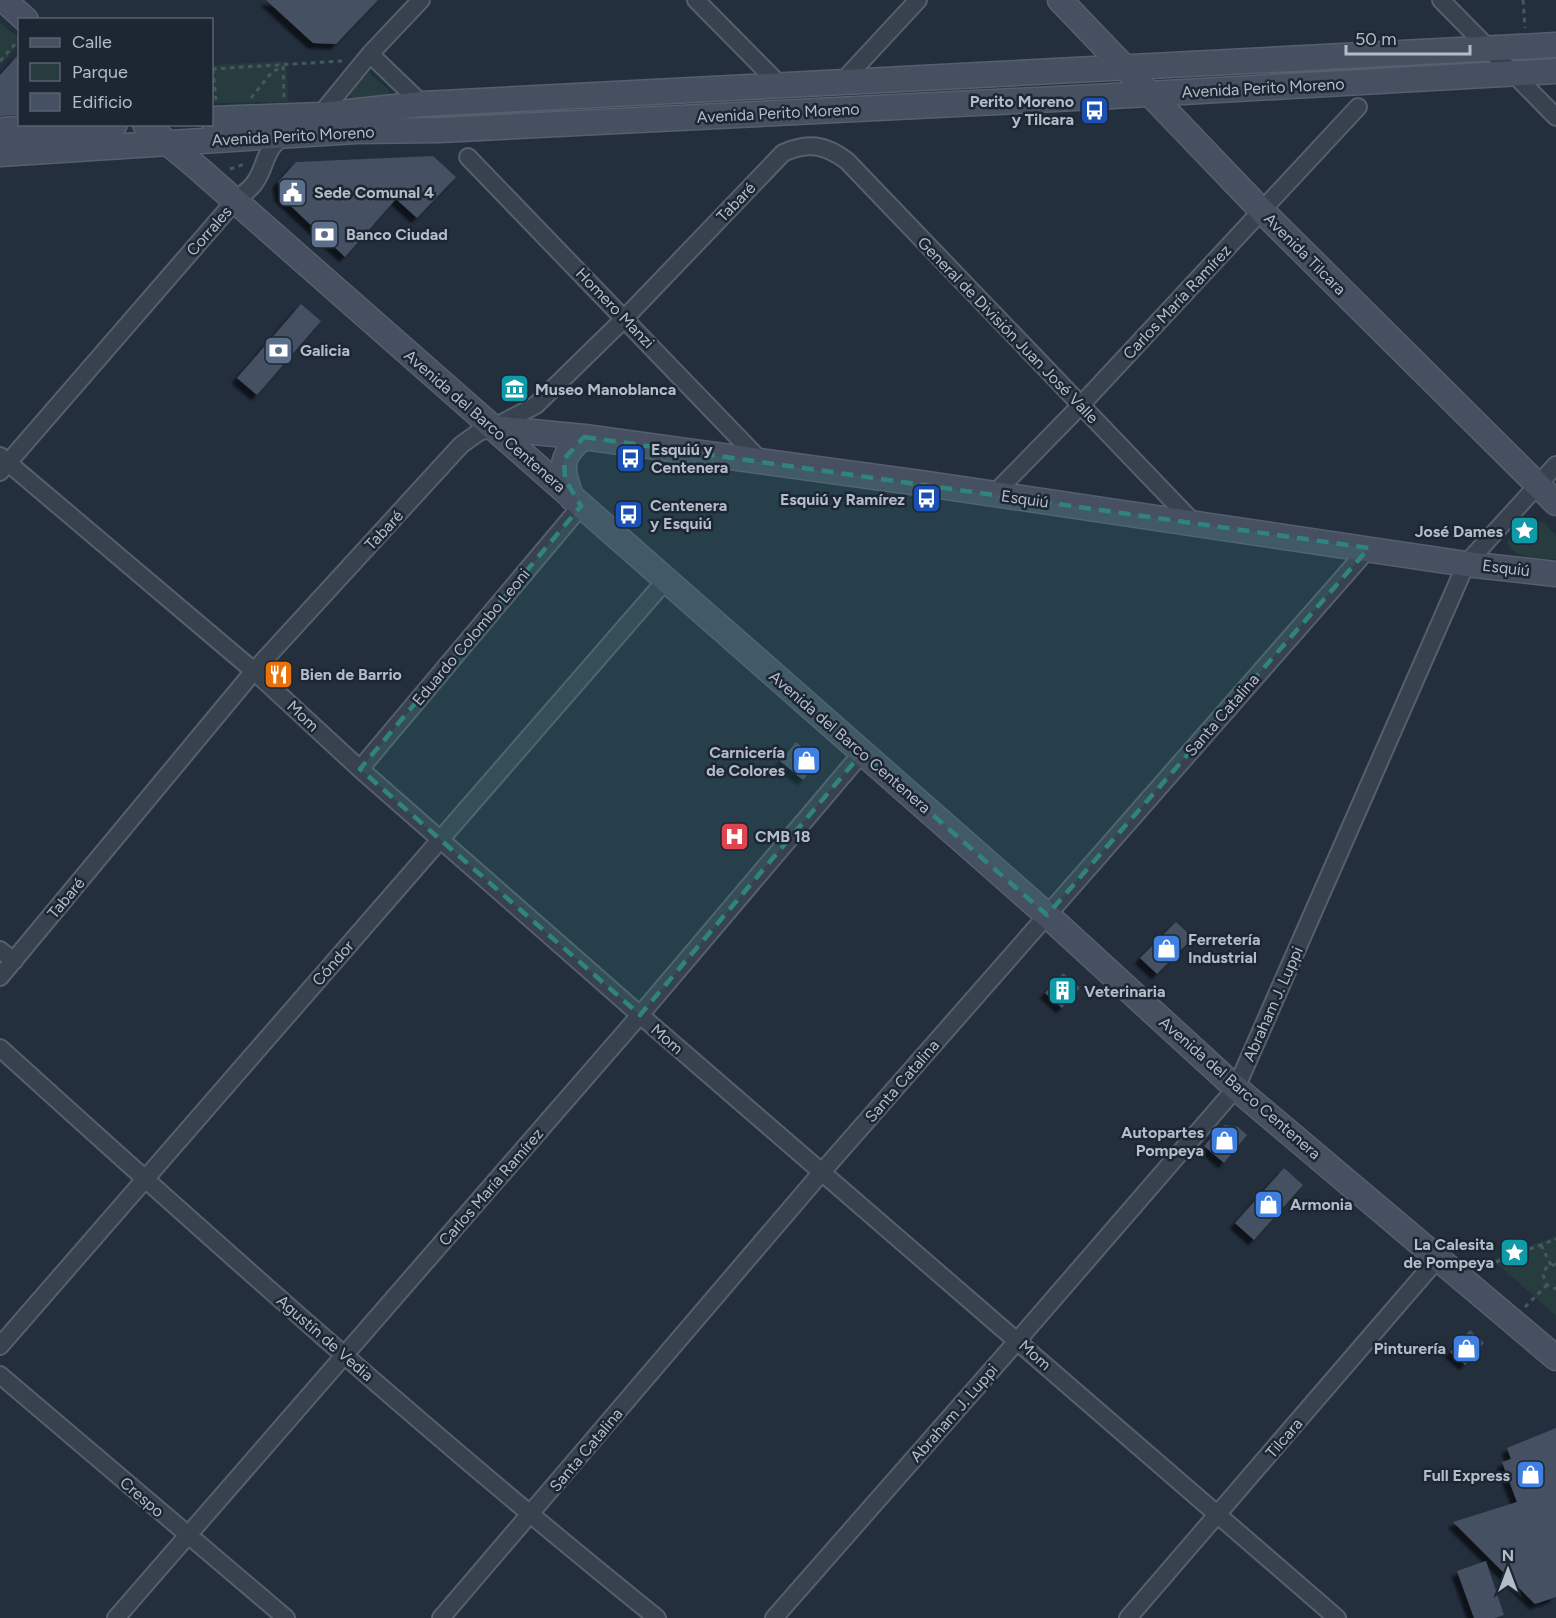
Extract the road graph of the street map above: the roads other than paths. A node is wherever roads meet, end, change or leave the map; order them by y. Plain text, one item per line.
1 (4, 0) edge
2 (421, 0) edge
3 (696, 0) edge
4 (918, 0) edge
5 (1060, 0) edge
6 (1441, 0) edge
7 (24, 18) edge
8 (1556, 45) edge
9 (1489, 49) junction
10 (370, 54) junction
11 (1123, 67) junction
12 (1556, 71) edge
13 (1512, 74) junction
14 (842, 82) junction
15 (781, 86) junction
16 (1150, 93) junction
17 (422, 104) junction
18 (1358, 107) dead end
19 (320, 115) junction
20 (1556, 117) edge
21 (213, 119) edge
22 (77, 126) edge
23 (147, 126) edge
24 (0, 130) edge
25 (281, 137) junction
26 (168, 144) junction
27 (818, 146) joint
28 (0, 154) edge
29 (468, 157) dead end
30 (234, 202) junction
31 (1262, 211) junction
32 (625, 318) junction
33 (1080, 406) junction
34 (493, 428) junction
35 (584, 437) junction
36 (761, 461) junction
37 (3, 463) edge
38 (1556, 465) edge
39 (1538, 485) junction
40 (994, 494) junction
41 (577, 502) junction
42 (1556, 502) edge
43 (1193, 522) junction
44 (1369, 548) junction
45 (1466, 564) junction
46 (1555, 573) edge
47 (666, 580) junction
48 (254, 671) junction
49 (862, 753) junction
50 (360, 769) junction
51 (441, 840) junction
52 (1047, 915) junction
53 (0, 950) edge
54 (14, 961) junction
55 (0, 977) edge
56 (640, 1015) junction
57 (0, 1048) edge
58 (1236, 1088) junction
59 (821, 1173) junction
60 (145, 1179) junction
61 (1439, 1257) junction
62 (1018, 1341) junction
63 (0, 1346) edge
64 (345, 1356) junction
65 (1556, 1358) edge
66 (0, 1375) edge
67 (1218, 1515) junction
68 (530, 1516) junction
69 (188, 1536) junction
70 (116, 1618) edge
71 (286, 1618) edge
72 (441, 1618) edge
73 (657, 1618) edge
74 (774, 1618) edge
75 (1128, 1618) edge
76 (1337, 1618) edge

1 - 7 main road
2 - 10 street, Corrales
3 - 15 street
4 - 14 street
5 - 11 main road, Avenida Tilcara
6 - 9 street
8 - 9 main road, Avenida Perito Moreno
9 - 11 main road, Avenida Perito Moreno
9 - 13 street
10 - 17 street
10 - 19 street, Corrales
11 - 14 main road, Avenida Perito Moreno
11 - 16 main road, Avenida Tilcara
12 - 13 main road, Avenida Perito Moreno
13 - 16 main road, Avenida Perito Moreno
13 - 20 street
14 - 15 main road, Avenida Perito Moreno
15 - 17 main road, Avenida Perito Moreno
16 - 25 main road, Avenida Perito Moreno
16 - 31 main road, Avenida Tilcara
17 - 19 main road, Avenida Perito Moreno
18 - 31 street, Carlos María Ramírez
19 - 21 main road, Avenida Perito Moreno
19 - 25 street, Corrales
22 - 24 main road
23 - 26 main road, Avenida del Barco Centenera
25 - 26 main road, Avenida Perito Moreno
25 - 30 street, Corrales
26 - 28 main road, Avenida Perito Moreno
26 - 30 main road, Avenida del Barco Centenera
27 - 32 street, Tabaré
27 - 33 street, General de División Juan José Valle
29 - 32 street, Homero Manzi
30 - 34 main road, Avenida del Barco Centenera
30 - 37 street, Corrales
31 - 33 street, Carlos María Ramírez
31 - 39 main road, Avenida Tilcara
32 - 34 street, Tabaré
32 - 36 street, Homero Manzi
33 - 40 street, Carlos María Ramírez
33 - 43 street, General de División Juan José Valle
34 - 35 main road, Esquiú
34 - 41 main road, Avenida del Barco Centenera
34 - 48 street, Tabaré
35 - 36 main road, Esquiú
35 - 41 main road
36 - 40 main road, Esquiú
37 - 48 street, Mom
38 - 39 street, Abraham J. Luppi
39 - 42 main road, Avenida Tilcara
39 - 45 street, Abraham J. Luppi
40 - 43 main road, Esquiú
41 - 47 main road, Avenida del Barco Centenera
41 - 50 street, Eduardo Colombo Leoni
43 - 44 main road, Esquiú
44 - 45 main road, Esquiú
44 - 52 street, Santa Catalina
45 - 46 main road, Esquiú
45 - 58 street, Abraham J. Luppi
47 - 49 main road, Avenida del Barco Centenera
47 - 51 street, Cóndor
48 - 50 street, Mom
48 - 54 street, Tabaré
49 - 52 main road, Avenida del Barco Centenera
49 - 56 street, Carlos María Ramírez
50 - 51 street, Mom
51 - 56 street, Mom
51 - 60 street, Cóndor
52 - 58 main road, Avenida del Barco Centenera
52 - 59 street, Santa Catalina
53 - 54 street
54 - 55 street, Tabaré
56 - 59 street, Mom
56 - 64 street, Carlos María Ramírez
57 - 60 street, Agustín de Vedia
58 - 61 main road, Avenida del Barco Centenera
58 - 62 street, Abraham J. Luppi
59 - 62 street, Mom
59 - 68 street, Santa Catalina
60 - 63 street, Cóndor
60 - 64 street, Agustín de Vedia
61 - 65 main road, Avenida del Barco Centenera
61 - 67 street, Tilcara
62 - 67 street, Mom
62 - 74 street, Abraham J. Luppi
64 - 68 street, Agustín de Vedia
64 - 69 street, Carlos María Ramírez
66 - 69 street, Crespo
67 - 75 street, Tilcara
67 - 76 street, Mom
68 - 72 street, Santa Catalina
68 - 73 street, Agustín de Vedia
69 - 70 street, Carlos María Ramírez
69 - 71 street, Crespo

